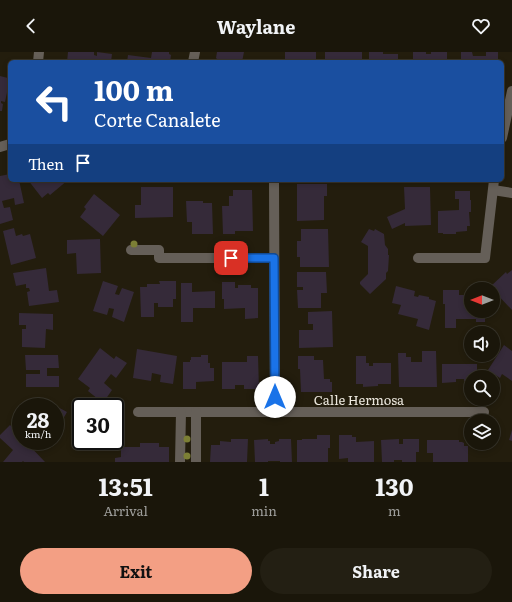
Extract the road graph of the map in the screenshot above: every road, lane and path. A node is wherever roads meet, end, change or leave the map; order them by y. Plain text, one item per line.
1 (512, 91) edge
2 (505, 104) edge
3 (504, 115) edge
4 (274, 182) edge
5 (494, 185) edge
6 (512, 194) edge
7 (131, 250) dead end
8 (274, 258) junction
9 (418, 258) dead end
10 (138, 412) dead end
11 (181, 412) junction
12 (196, 412) junction
13 (275, 412) junction
14 (484, 412) dead end
15 (180, 462) edge
16 (196, 462) edge

1 - 2 street
2 - 3 street
4 - 8 street
5 - 6 street
5 - 9 street
7 - 8 street
8 - 13 street
10 - 11 street, Calle Hermosa
11 - 12 street, Calle Hermosa
11 - 15 street
12 - 13 street, Calle Hermosa
12 - 16 street
13 - 14 street, Calle Hermosa

